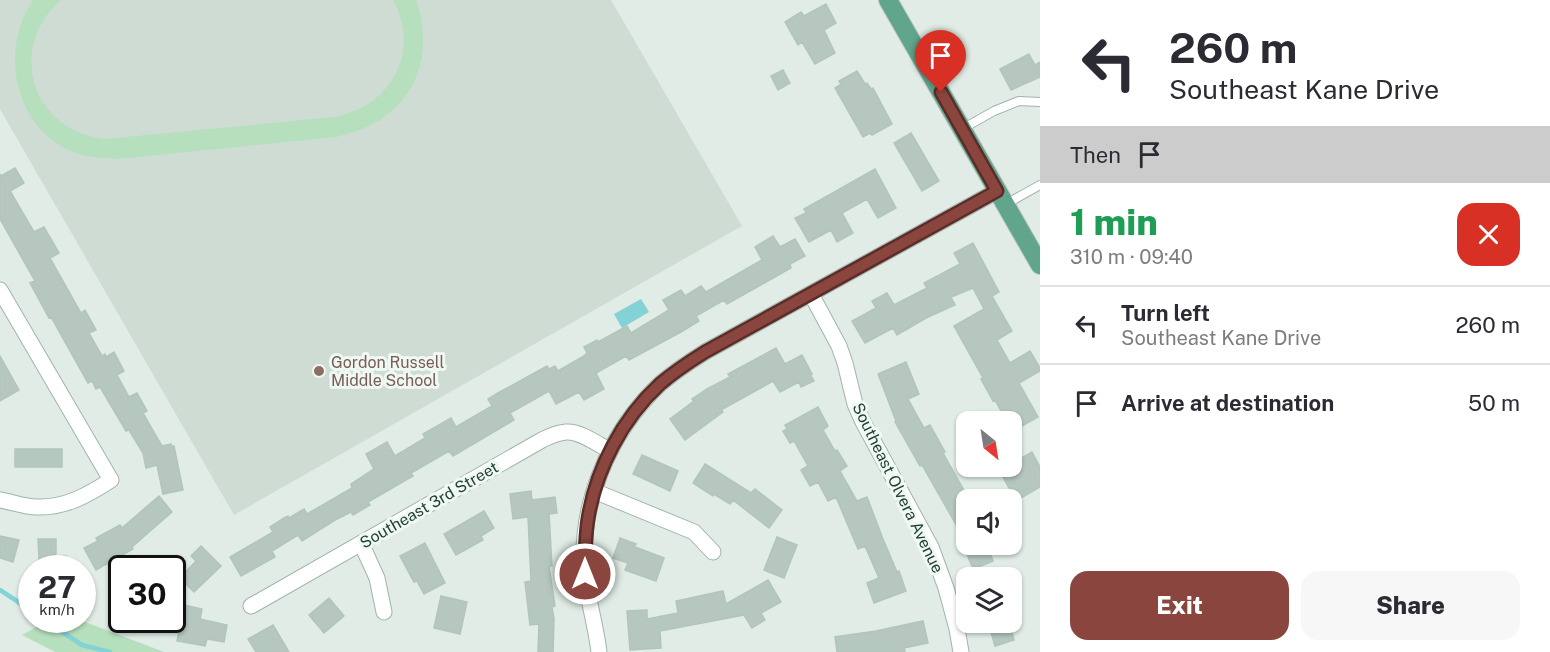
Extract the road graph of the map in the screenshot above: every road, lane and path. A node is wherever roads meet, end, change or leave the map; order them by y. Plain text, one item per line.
1 (888, 0) edge
2 (1040, 102) edge
3 (962, 129) junction
4 (1040, 186) edge
5 (1001, 198) junction
6 (1040, 265) edge
7 (0, 290) edge
8 (811, 294) junction
9 (610, 451) junction
10 (594, 491) junction
11 (0, 500) edge
12 (361, 543) junction
13 (713, 552) dead end
14 (251, 606) dead end
15 (384, 612) dead end
16 (599, 652) edge
17 (962, 652) edge

1 - 3 main road
2 - 3 lane
3 - 5 main road
4 - 5 lane
5 - 6 main road
5 - 8 street
7 - 11 street
8 - 9 street
8 - 17 street, Southeast Olvera Avenue
9 - 10 street
9 - 12 street, Southeast 3rd Street
10 - 13 street
10 - 16 street
12 - 14 street, Southeast 3rd Street
12 - 15 street

